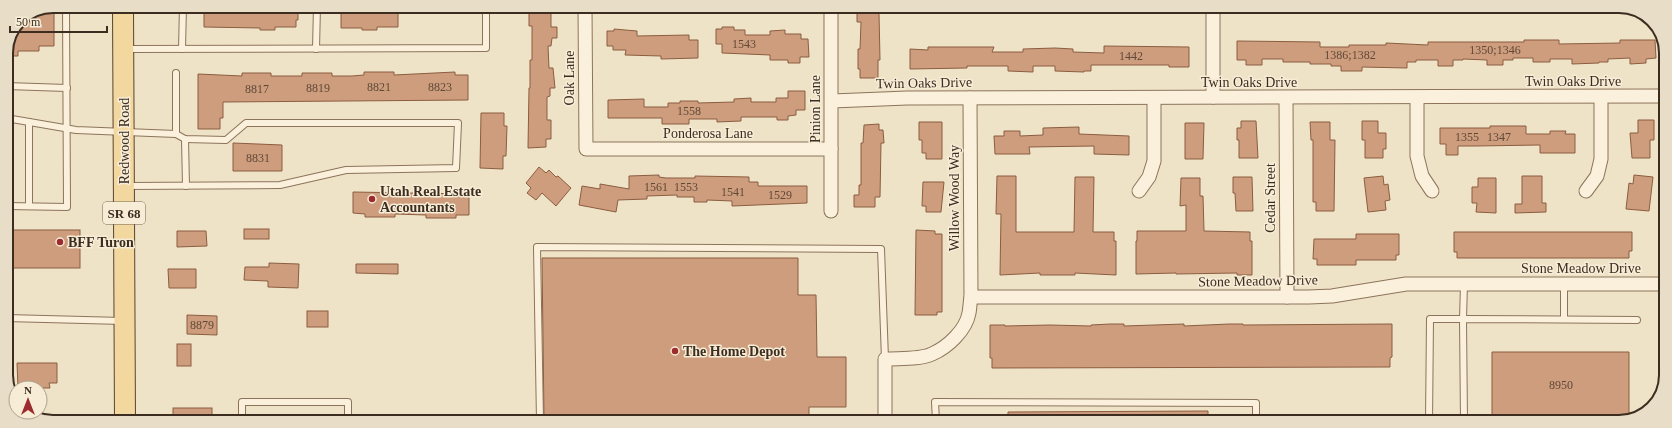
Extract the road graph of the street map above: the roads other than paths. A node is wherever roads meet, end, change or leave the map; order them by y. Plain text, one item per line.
1 (66, 13) edge
2 (123, 13) edge
3 (183, 13) edge
4 (316, 13) edge
5 (486, 13) edge
6 (585, 13) edge
7 (831, 13) edge
8 (1213, 13) edge
9 (123, 49) junction
10 (182, 49) junction
11 (316, 49) junction
12 (176, 73) dead end
13 (13, 86) edge
14 (67, 88) junction
15 (1659, 96) edge
16 (1213, 97) junction
17 (1417, 97) junction
18 (1601, 97) junction
19 (970, 98) junction
20 (1154, 98) junction
21 (1286, 98) junction
22 (832, 101) junction
23 (13, 119) edge
24 (30, 122) junction
25 (66, 128) junction
26 (124, 132) junction
27 (176, 134) junction
28 (185, 139) junction
29 (586, 149) joint
30 (831, 149) junction
31 (124, 186) junction
32 (186, 186) junction
33 (1586, 190) dead end
34 (1139, 191) dead end
35 (1432, 191) dead end
36 (13, 206) edge
37 (30, 206) junction
38 (831, 211) dead end
39 (1464, 284) junction
40 (1564, 284) junction
41 (1659, 284) edge
42 (971, 297) junction
43 (1287, 297) junction
44 (13, 318) edge
45 (1463, 319) junction
46 (1564, 319) junction
47 (1637, 320) dead end
48 (124, 321) junction
49 (886, 359) junction
50 (125, 415) edge
51 (242, 415) edge
52 (348, 415) edge
53 (540, 415) edge
54 (886, 415) edge
55 (936, 415) edge
56 (1256, 415) edge
57 (1429, 415) edge
58 (1464, 415) edge

1 - 14 lane
2 - 9 main road, Redwood Road / SR 68
3 - 10 lane
4 - 11 lane
5 - 11 lane
6 - 29 street, Oak Lane
7 - 22 street, Pinion Lane
8 - 16 street
9 - 10 lane
9 - 26 main road, Redwood Road / SR 68
10 - 11 lane
12 - 27 lane
13 - 14 lane
14 - 25 lane
15 - 18 street, Twin Oaks Drive
16 - 20 street, Twin Oaks Drive
16 - 21 street, Twin Oaks Drive
17 - 18 street, Twin Oaks Drive
17 - 21 street, Twin Oaks Drive
17 - 35 street
18 - 33 street
19 - 20 street, Twin Oaks Drive
19 - 22 street, Twin Oaks Drive
19 - 42 street, Willow Wood Way
20 - 34 street
21 - 43 street, Cedar Street
22 - 30 street, Pinion Lane
23 - 24 lane
24 - 25 lane
24 - 37 lane
25 - 26 lane
25 - 37 lane
26 - 27 lane
26 - 31 main road, Redwood Road / SR 68
27 - 28 lane
28 - 32 lane
28 - 32 lane
29 - 30 street, Ponderosa Lane
30 - 38 street, Pinion Lane
31 - 32 lane
31 - 48 main road, Redwood Road / SR 68
36 - 37 lane
39 - 40 street, Stone Meadow Drive
39 - 43 street, Stone Meadow Drive
39 - 45 lane
40 - 41 street, Stone Meadow Drive
40 - 46 lane
42 - 43 street, Stone Meadow Drive
42 - 49 street
44 - 48 lane
45 - 46 lane
45 - 57 lane
45 - 58 lane
46 - 47 lane
48 - 50 main road, Redwood Road / SR 68
49 - 53 lane
49 - 54 street
51 - 52 lane
55 - 56 lane

